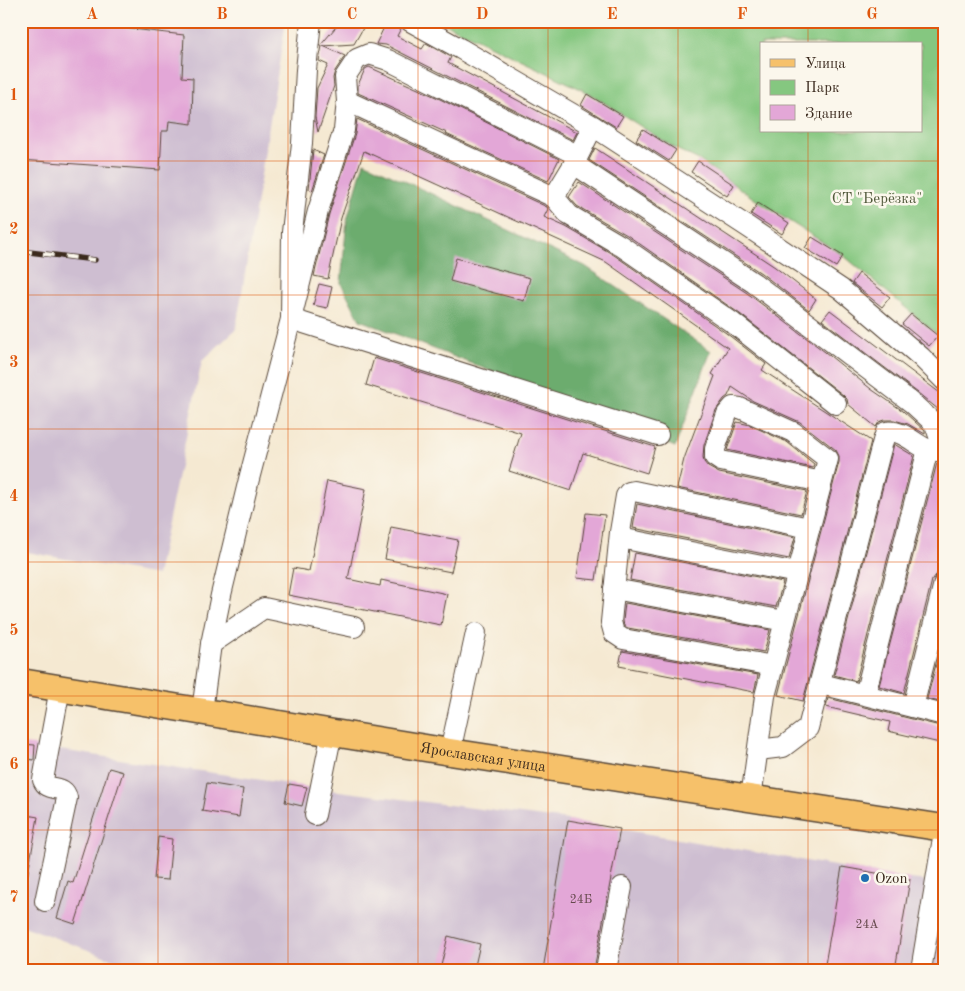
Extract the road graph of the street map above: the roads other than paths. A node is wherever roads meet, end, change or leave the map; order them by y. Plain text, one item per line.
1 (311, 21) edge
2 (410, 21) edge
3 (347, 101) junction
4 (593, 126) junction
5 (576, 160) junction
6 (554, 197) junction
7 (292, 319) junction
8 (944, 380) edge
9 (836, 404) dead end
10 (658, 435) dead end
11 (939, 451) edge
12 (822, 482) junction
13 (810, 528) junction
14 (620, 538) junction
15 (798, 574) junction
16 (944, 582) edge
17 (614, 589) junction
18 (785, 621) junction
19 (354, 627) dead end
20 (476, 633) dead end
21 (211, 644) junction
22 (773, 666) junction
23 (21, 682) edge
24 (820, 684) junction
25 (60, 688) junction
26 (865, 695) junction
27 (913, 707) junction
28 (202, 711) junction
29 (944, 715) edge
30 (332, 732) junction
31 (758, 750) junction
32 (450, 752) junction
33 (751, 798) junction
34 (315, 815) dead end
35 (944, 830) edge
36 (622, 887) dead end
37 (44, 901) dead end
38 (606, 970) edge
39 (921, 970) edge

1 - 7 lane
2 - 4 lane
3 - 5 lane
3 - 6 lane
3 - 7 lane
4 - 5 lane
4 - 8 lane
5 - 6 lane
5 - 11 lane
6 - 9 lane
7 - 10 lane
7 - 21 lane
11 - 24 lane
11 - 26 lane
12 - 12 lane
12 - 13 lane
13 - 14 lane
13 - 15 lane
14 - 15 lane
14 - 17 lane
15 - 18 lane
16 - 27 lane
17 - 18 lane
17 - 22 lane
18 - 22 lane
19 - 21 lane
20 - 32 lane
21 - 28 lane
22 - 31 lane
23 - 25 main road, Ярославская улица
24 - 26 lane
24 - 31 lane
25 - 28 main road, Ярославская улица
25 - 37 lane
26 - 27 lane
27 - 29 lane
28 - 30 main road, Ярославская улица
30 - 32 main road, Ярославская улица
30 - 34 lane
31 - 33 lane
32 - 33 main road, Ярославская улица
33 - 35 main road, Ярославская улица
35 - 39 lane
36 - 38 lane

